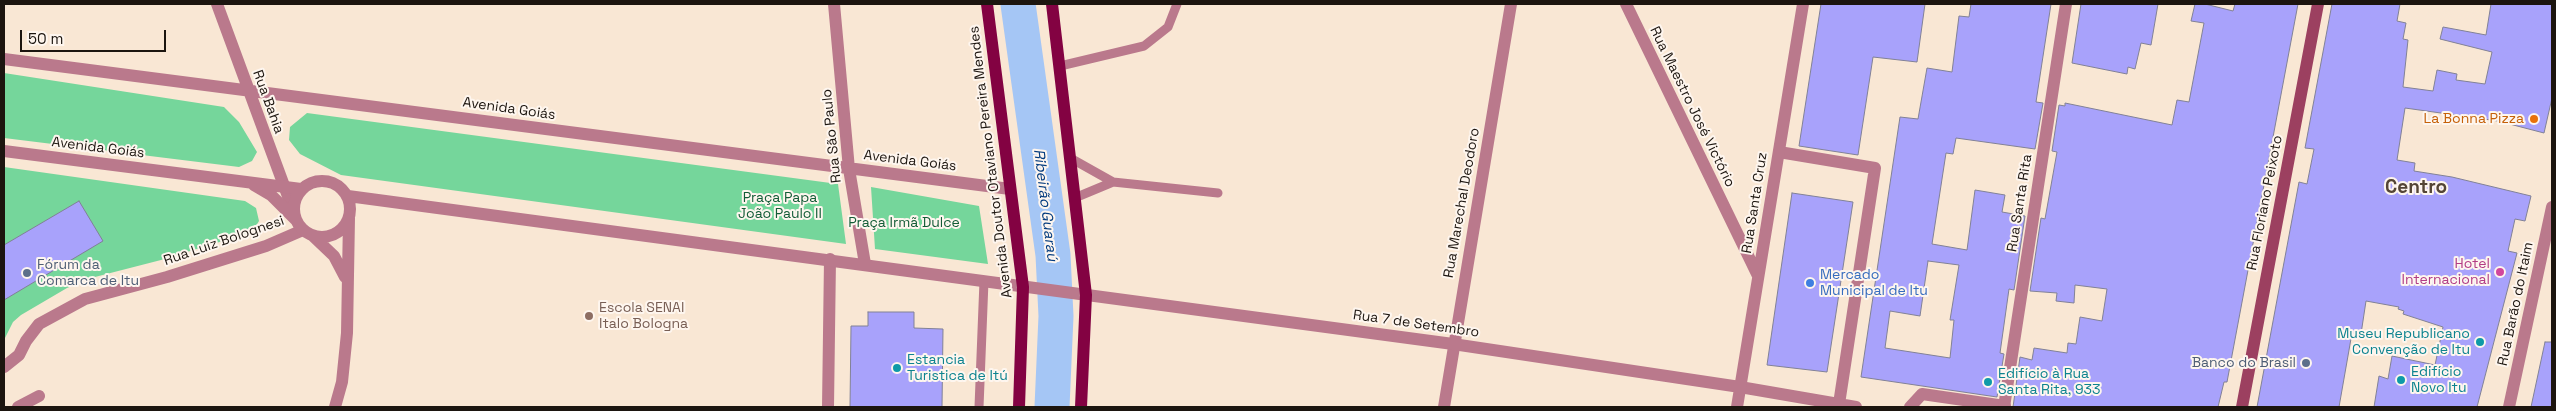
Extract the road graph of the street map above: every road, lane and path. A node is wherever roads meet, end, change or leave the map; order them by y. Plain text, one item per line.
1 (217, 4) edge
2 (834, 4) edge
3 (987, 4) edge
4 (1052, 4) edge
5 (1177, 4) edge
6 (1511, 4) edge
7 (1626, 4) edge
8 (1803, 4) edge
9 (2066, 4) edge
10 (2318, 4) edge
11 (4, 59) edge
12 (1060, 66) junction
13 (248, 89) junction
14 (4, 151) edge
15 (1779, 152) junction
16 (1072, 159) junction
17 (849, 169) junction
18 (247, 181) junction
19 (1113, 182) junction
20 (283, 187) junction
21 (1010, 189) junction
22 (301, 190) junction
23 (1218, 193) dead end
24 (348, 196) junction
25 (1076, 197) junction
26 (2552, 207) edge
27 (349, 218) junction
28 (301, 224) junction
29 (830, 259) junction
30 (865, 264) junction
31 (1758, 276) junction
32 (346, 281) junction
33 (984, 281) junction
34 (1023, 287) junction
35 (1086, 295) junction
36 (1453, 344) junction
37 (4, 367) edge
38 (1740, 388) junction
39 (39, 396) dead end
40 (1839, 404) junction
41 (18, 407) edge
42 (335, 407) edge
43 (828, 407) edge
44 (979, 407) edge
45 (1019, 407) edge
46 (1081, 407) edge
47 (1444, 407) edge
48 (1737, 407) edge
49 (1856, 407) edge
50 (1910, 407) edge
51 (2004, 407) edge
52 (2242, 407) edge
53 (2509, 407) edge

1 - 13 street, Rua Bahia
2 - 17 street, Rua São Paulo
3 - 21 main road, Avenida Doutor Otaviano Pereira Mendes
4 - 12 main road
5 - 12 lane
6 - 36 street, Rua Marechal Deodoro
7 - 31 street, Rua Maestro José Victório
8 - 15 street, Rua Santa Cruz
9 - 51 street, Rua Santa Rita
10 - 52 main road, Rua Floriano Peixoto
11 - 13 street, Avenida Goiás
12 - 16 main road
13 - 17 street, Avenida Goiás
13 - 20 street, Rua Bahia
14 - 18 street, Avenida Goiás
15 - 31 street, Rua Santa Cruz
15 - 40 street
16 - 19 lane
16 - 25 main road
17 - 21 street, Avenida Goiás
17 - 30 street, Rua São Paulo
18 - 20 street, Avenida Goiás
18 - 28 street
19 - 23 lane
19 - 25 lane
20 - 22 street, Avenida Goiás
20 - 28 street, Rua Bahia
21 - 34 main road, Avenida Doutor Otaviano Pereira Mendes
22 - 24 street
22 - 28 street
24 - 27 street
24 - 29 street
25 - 35 main road
26 - 53 street, Rua Barão do Itaim
27 - 28 street
27 - 32 street
28 - 32 street
28 - 37 street, Rua Luiz Bolognesi
29 - 30 street
29 - 43 street
30 - 33 street
31 - 38 street, Rua Santa Cruz
32 - 42 street
33 - 34 street
33 - 44 lane
34 - 35 street, Rua 7 de Setembro
34 - 45 main road, Avenida Doutor Otaviano Pereira Mendes
35 - 36 street, Rua 7 de Setembro
35 - 46 main road
36 - 38 street, Rua 7 de Setembro
36 - 47 street, Rua Marechal Deodoro
38 - 40 street, Rua 7 de Setembro
38 - 48 street, Rua Santa Cruz
39 - 41 street
40 - 49 street, Rua 7 de Setembro
50 - 51 street

